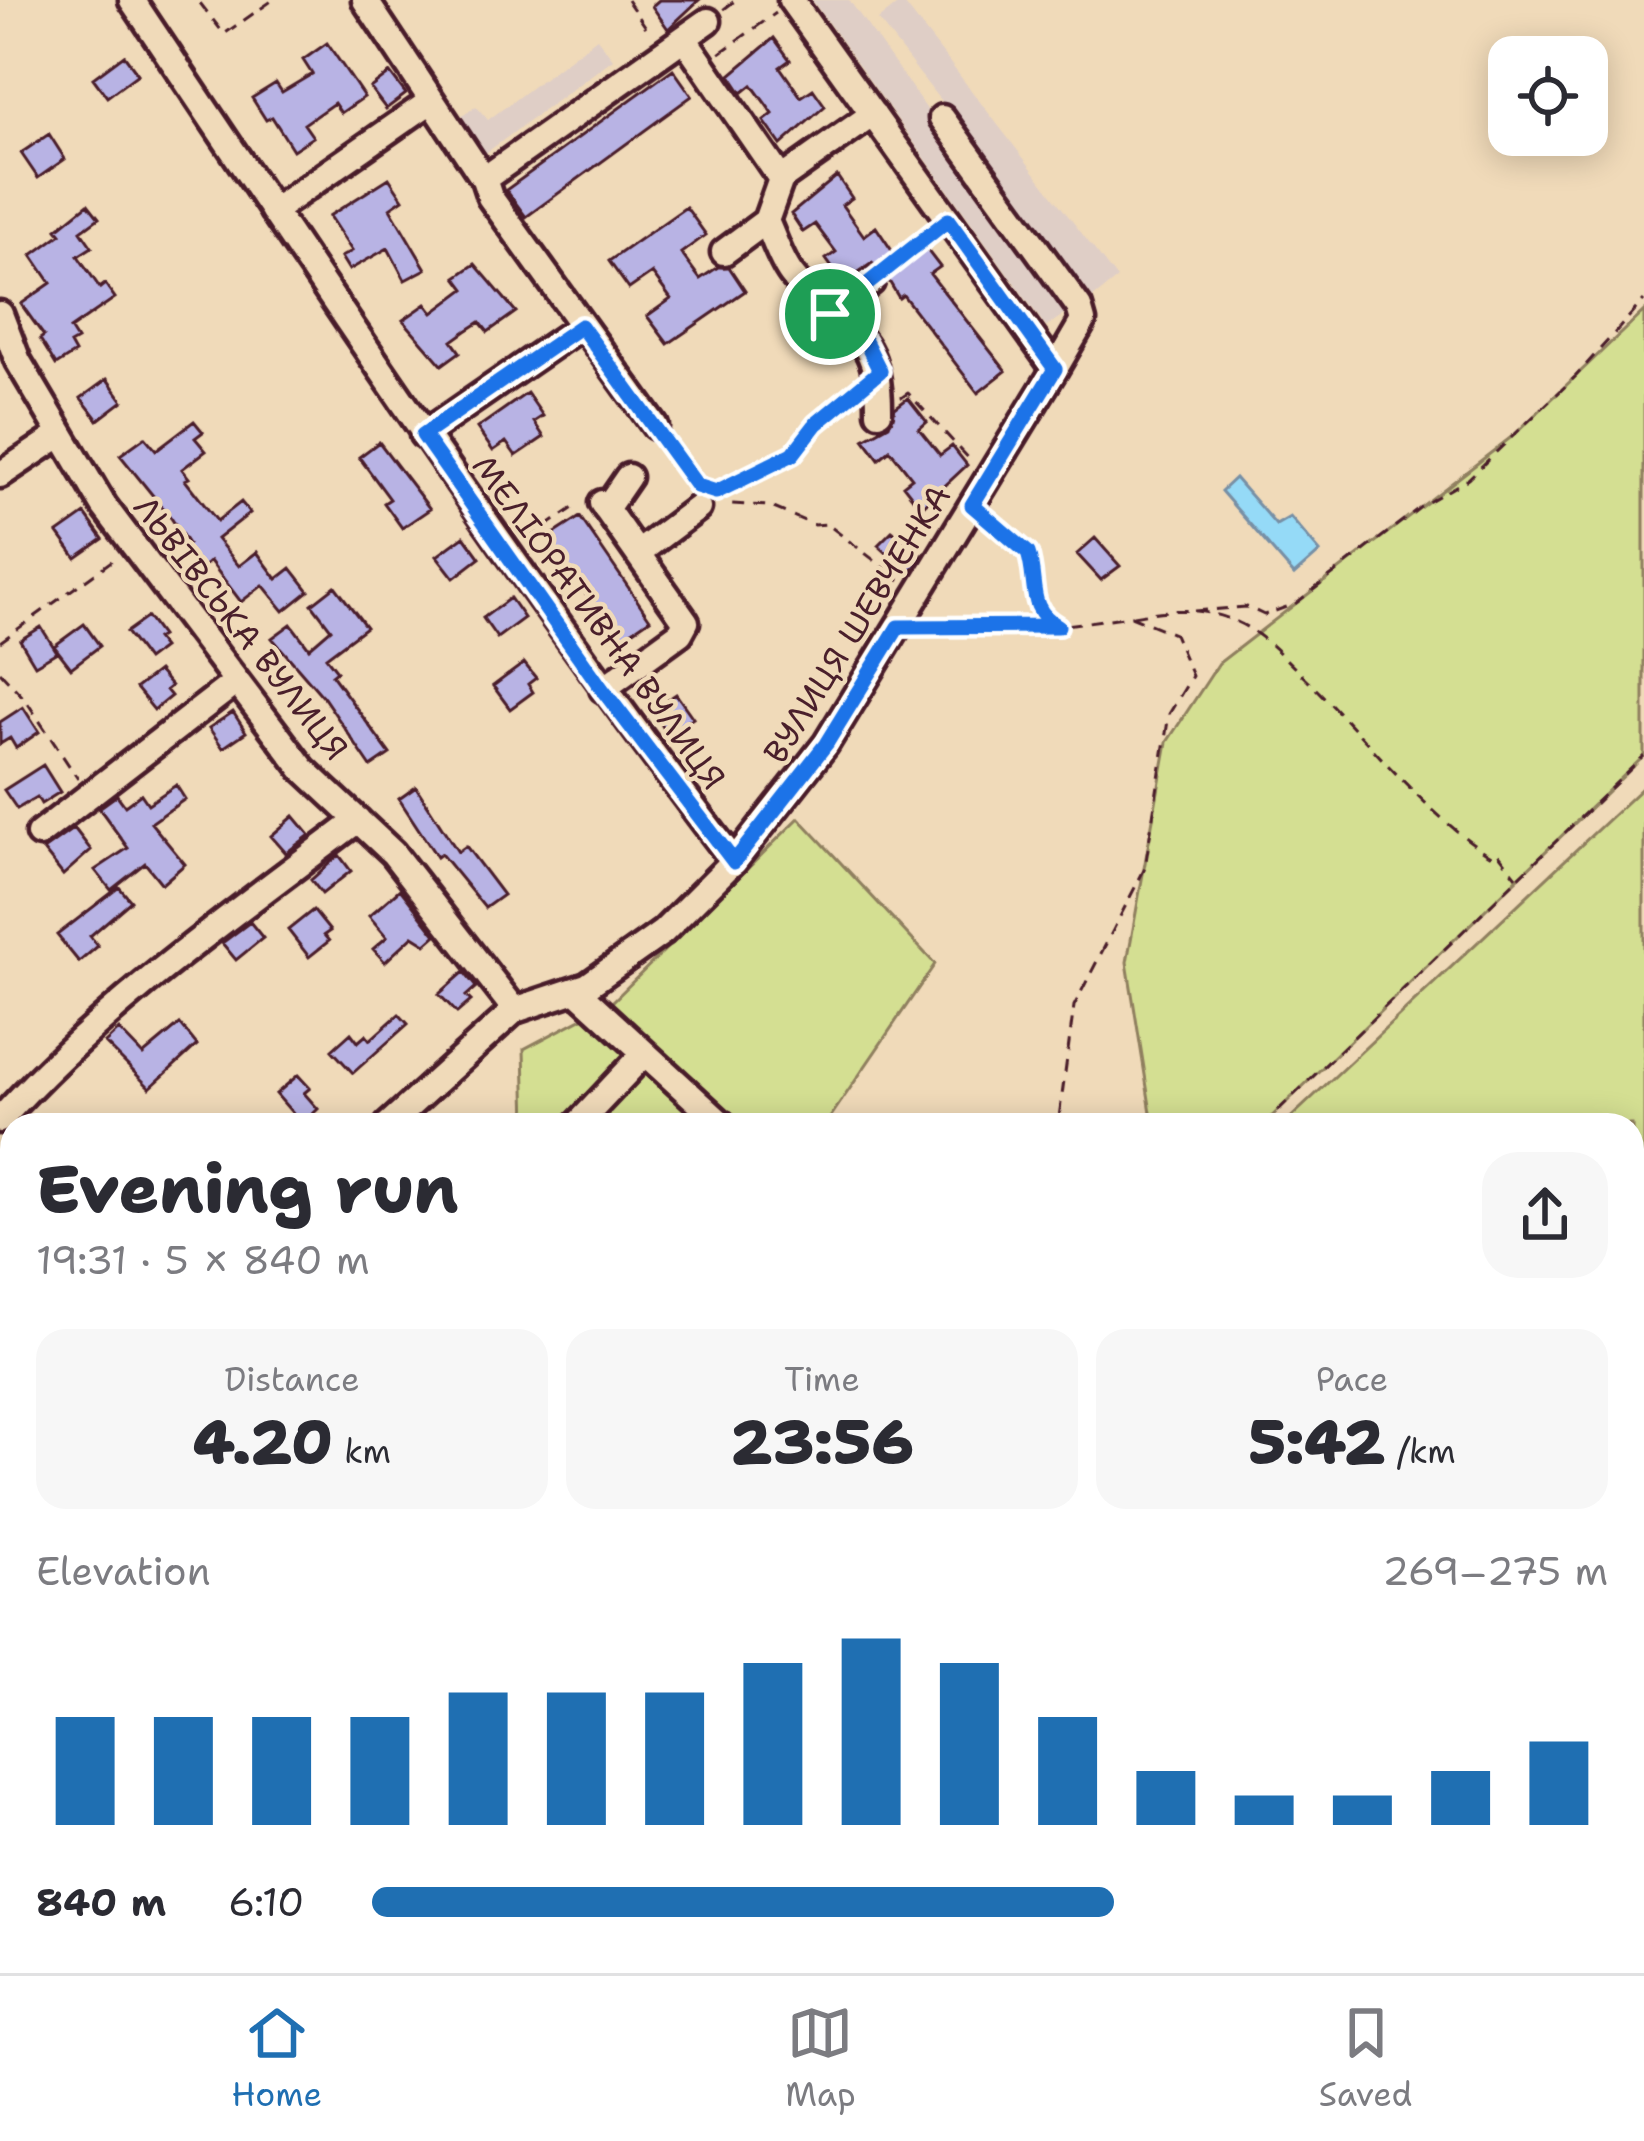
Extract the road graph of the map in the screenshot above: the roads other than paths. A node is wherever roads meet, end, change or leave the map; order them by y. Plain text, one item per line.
1 (132, 0) edge
2 (365, 0) edge
3 (792, 1) edge
4 (708, 21) dead end
5 (674, 45) junction
6 (431, 101) junction
7 (872, 114) junction
8 (942, 118) dead end
9 (484, 179) junction
10 (781, 179) junction
11 (273, 211) junction
12 (766, 221) junction
13 (724, 251) dead end
14 (871, 282) road end
15 (0, 314) edge
16 (830, 314) junction
17 (581, 326) junction
18 (1055, 369) junction
19 (879, 412) road end
20 (655, 426) road end
21 (60, 435) junction
22 (423, 435) junction
23 (0, 475) edge
24 (628, 477) dead end
25 (707, 500) road end
26 (638, 553) junction
27 (236, 682) junction
28 (602, 689) junction
29 (358, 820) junction
30 (39, 834) dead end
31 (734, 862) junction
32 (576, 990) junction
33 (515, 1010) junction
34 (644, 1054) junction
35 (6, 1113) edge
36 (401, 1113) edge
37 (588, 1113) edge
38 (710, 1113) edge

1 - 11 street, МЕЛІОРАТИВНА ВУЛИЦЯ
2 - 6 street
3 - 7 street
4 - 5 street
5 - 9 street
5 - 10 street
6 - 9 street
6 - 11 street
7 - 10 street
7 - 18 street
8 - 18 street, ВУЛИЦЯ ШЕВЧЕНКА
9 - 17 street
10 - 12 street
11 - 22 street, МЕЛІОРАТИВНА ВУЛИЦЯ
12 - 13 street
12 - 16 street
14 - 16 street
15 - 21 street, ЛЬВІВСЬКА ВУЛИЦЯ
16 - 19 street
17 - 20 street
17 - 22 street
18 - 31 street, ВУЛИЦЯ ШЕВЧЕНКА
21 - 23 street
21 - 27 street, ЛЬВІВСЬКА ВУЛИЦЯ
22 - 28 street, МЕЛІОРАТИВНА ВУЛИЦЯ
24 - 26 street
25 - 26 street
26 - 28 street
27 - 29 street, ЛЬВІВСЬКА ВУЛИЦЯ
27 - 30 street
28 - 31 street, МЕЛІОРАТИВНА ВУЛИЦЯ
29 - 33 street, ЛЬВІВСЬКА ВУЛИЦЯ
29 - 35 street
31 - 32 street, ВУЛИЦЯ ШЕВЧЕНКА
32 - 33 street, ВУЛИЦЯ ШЕВЧЕНКА
32 - 34 street
33 - 36 street, ВУЛИЦЯ ШЕВЧЕНКА
34 - 37 street
34 - 38 street

